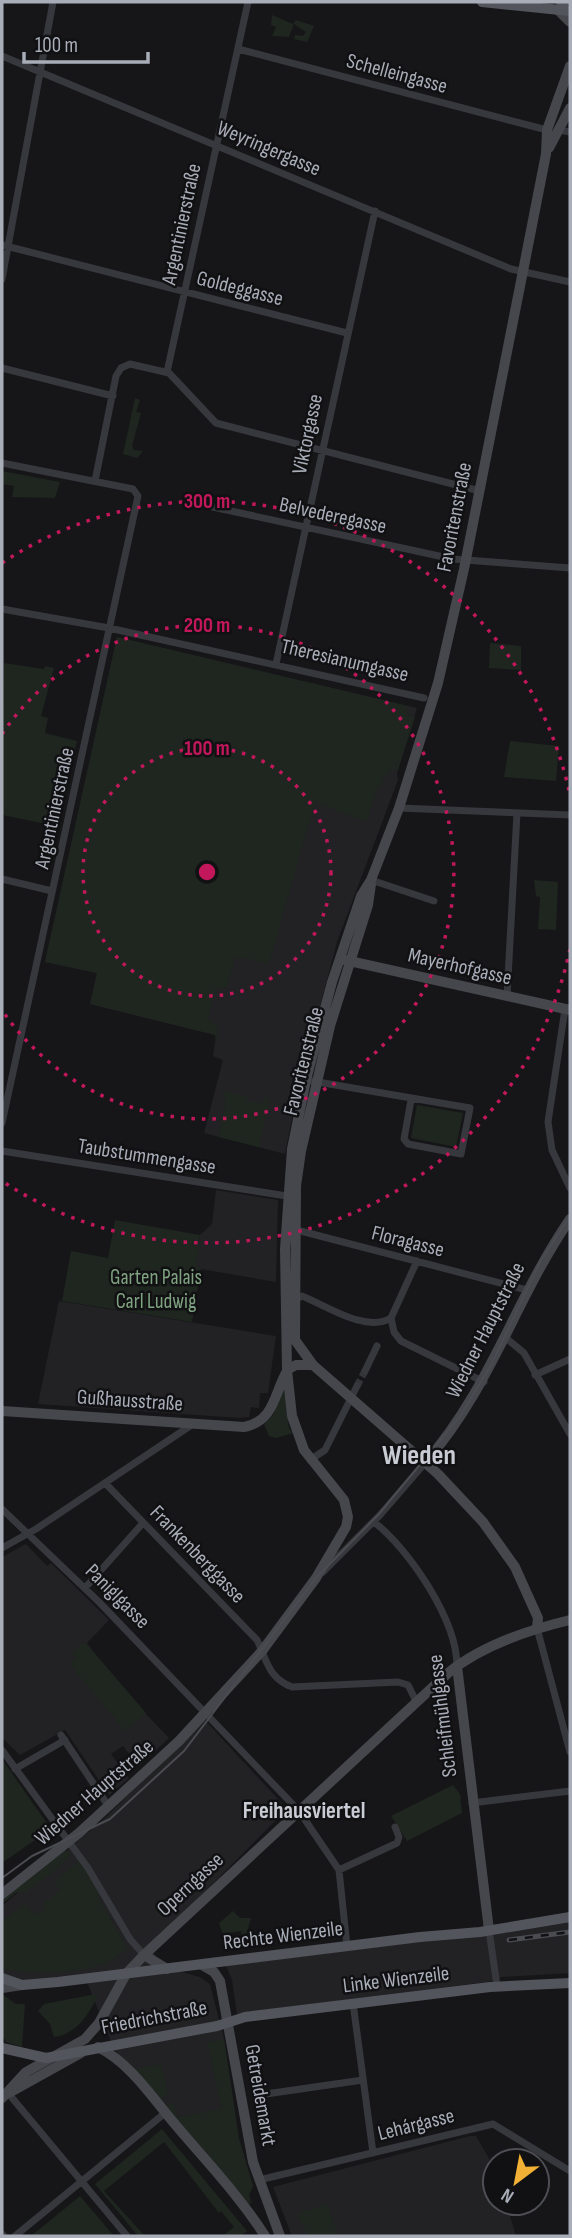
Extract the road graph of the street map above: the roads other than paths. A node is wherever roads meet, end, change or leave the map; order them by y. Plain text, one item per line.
1 (53, 2) edge
2 (248, 2) edge
3 (482, 2) edge
4 (561, 5) edge
5 (570, 11) edge
6 (570, 22) edge
7 (238, 49) junction
8 (2, 56) edge
9 (570, 66) edge
10 (40, 72) junction
11 (570, 108) edge
12 (560, 131) edge
13 (216, 145) junction
14 (375, 211) junction
15 (5, 246) edge
16 (523, 272) junction
17 (2, 279) edge
18 (570, 282) edge
19 (183, 293) junction
20 (347, 333) junction
21 (2, 368) edge
22 (167, 372) junction
23 (113, 396) junction
24 (322, 450) junction
25 (2, 463) edge
26 (95, 481) junction
27 (480, 491) junction
28 (194, 503) dead end
29 (304, 529) junction
30 (466, 560) junction
31 (570, 568) edge
32 (2, 609) edge
33 (110, 628) junction
34 (276, 664) junction
35 (429, 699) junction
36 (399, 808) junction
37 (517, 813) junction
38 (570, 815) edge
39 (2, 879) edge
40 (371, 880) junction
41 (52, 891) junction
42 (435, 901) dead end
43 (345, 960) junction
44 (507, 996) junction
45 (568, 1010) edge
46 (306, 1080) junction
47 (318, 1083) junction
48 (411, 1100) junction
49 (2, 1123) edge
50 (2, 1151) edge
51 (570, 1188) edge
52 (287, 1196) junction
53 (291, 1217) junction
54 (570, 1219) edge
55 (295, 1232) junction
56 (417, 1261) junction
57 (527, 1290) junction
58 (293, 1301) junction
59 (391, 1318) junction
60 (506, 1338) junction
61 (377, 1346) dead end
62 (570, 1359) edge
63 (313, 1366) junction
64 (287, 1370) junction
65 (365, 1371) tunnel mouth
66 (536, 1375) junction
67 (484, 1382) junction
68 (357, 1386) tunnel mouth
69 (351, 1398) junction
70 (2, 1411) edge
71 (193, 1424) junction
72 (255, 1424) joint
73 (570, 1434) edge
74 (310, 1460) junction
75 (425, 1463) junction
76 (105, 1483) junction
77 (337, 1490) joint
78 (2, 1509) edge
79 (374, 1522) junction
80 (144, 1523) junction
81 (30, 1533) junction
82 (2, 1548) edge
83 (316, 1578) junction
84 (85, 1588) junction
85 (570, 1620) edge
86 (537, 1628) junction
87 (262, 1651) junction
88 (457, 1666) junction
89 (416, 1701) junction
90 (205, 1712) junction
91 (2, 1750) edge
92 (570, 1752) edge
93 (15, 1769) junction
94 (570, 1791) edge
95 (472, 1803) junction
96 (109, 1807) junction
97 (299, 1811) junction
98 (395, 1827) dead end
99 (68, 1842) junction
100 (339, 1870) junction
101 (2, 1894) edge
102 (570, 1917) edge
103 (489, 1930) junction
104 (347, 1946) junction
105 (144, 1955) junction
106 (202, 1965) junction
107 (167, 1969) junction
108 (125, 1974) junction
109 (2, 1978) edge
110 (570, 1983) edge
111 (22, 1985) junction
112 (497, 1986) junction
113 (2, 1989) edge
114 (353, 2003) junction
115 (228, 2022) junction
116 (2, 2048) edge
117 (93, 2049) junction
118 (55, 2056) junction
119 (363, 2080) junction
120 (266, 2094) dead end
121 (5, 2096) edge
122 (165, 2113) junction
123 (373, 2153) junction
124 (570, 2171) edge
125 (259, 2180) junction
126 (82, 2181) junction
127 (262, 2235) edge
128 (15, 2236) edge
129 (128, 2236) edge
130 (280, 2236) edge

1 - 10 street
2 - 7 street, Argentinierstraße
3 - 4 main road
4 - 5 main road
4 - 6 main road
7 - 12 street, Schelleingasse
7 - 13 street, Argentinierstraße
8 - 10 street, Weyringergasse
9 - 12 main road
10 - 13 street, Weyringergasse
10 - 15 street
11 - 12 main road
12 - 16 main road, Favoritenstraße
13 - 14 street, Weyringergasse
13 - 19 street, Argentinierstraße
14 - 16 street, Weyringergasse
14 - 20 street, Viktorgasse
15 - 17 street
15 - 19 street, Goldeggasse
16 - 18 street, Weyringergasse
16 - 27 main road, Favoritenstraße
19 - 20 street, Goldeggasse
19 - 22 street, Argentinierstraße
20 - 24 street, Viktorgasse
21 - 23 street
22 - 23 street
22 - 24 street
23 - 26 street
24 - 27 street
24 - 29 street, Viktorgasse
25 - 26 street
26 - 33 street, Argentinierstraße
27 - 30 main road, Favoritenstraße
28 - 29 street, Belvederegasse
29 - 30 street, Belvederegasse
29 - 34 street, Viktorgasse
30 - 31 street, Belvederegasse
30 - 35 main road, Favoritenstraße
32 - 33 street, Theresianumgasse
33 - 34 street, Theresianumgasse
33 - 41 street, Argentinierstraße
34 - 35 street, Theresianumgasse
35 - 36 main road, Favoritenstraße
36 - 37 street
36 - 40 main road, Favoritenstraße
37 - 38 street
37 - 44 street
39 - 41 street
40 - 42 street
40 - 43 main road, Favoritenstraße
41 - 49 street, Argentinierstraße
43 - 44 main road, Mayerhofgasse
43 - 46 main road, Favoritenstraße
43 - 47 main road, Favoritenstraße
44 - 45 main road, Mayerhofgasse
45 - 51 street
46 - 47 street
46 - 52 main road, Favoritenstraße
47 - 48 street
47 - 53 main road, Favoritenstraße
48 - 48 street
50 - 52 street, Taubstummengasse
52 - 53 main road, Favoritenstraße
53 - 55 main road, Favoritenstraße
53 - 64 main road, Favoritenstraße
54 - 57 main road, Wiedner Hauptstraße
55 - 56 street, Floragasse
55 - 58 main road, Favoritenstraße
56 - 57 street, Floragasse
56 - 59 street
57 - 60 main road, Wiedner Hauptstraße
58 - 59 street
58 - 63 main road, Favoritenstraße
59 - 67 street
60 - 66 street
60 - 67 main road, Wiedner Hauptstraße
61 - 65 street
62 - 66 street
63 - 64 main road
63 - 69 main road, Favoritenstraße
64 - 72 main road, Favoritenstraße
64 - 74 main road, Favoritenstraße
66 - 73 street
67 - 75 main road, Wiedner Hauptstraße
68 - 69 street
69 - 74 street
69 - 75 main road, Favoritenstraße
70 - 71 main road, Gußhausstraße
71 - 72 main road, Gußhausstraße
71 - 76 street
74 - 77 main road, Favoritenstraße
75 - 79 street, Wiedner Hauptstraße
75 - 86 main road, Favoritenstraße
76 - 80 street, Frankenberggasse
76 - 81 street
77 - 83 main road, Wiedner Hauptstraße
78 - 81 street, Paniglgasse
79 - 83 street, Wiedner Hauptstraße
79 - 88 street, Schleifmühlgasse
80 - 84 street
80 - 87 street, Frankenberggasse
81 - 82 street
81 - 84 street, Paniglgasse
83 - 87 main road, Wiedner Hauptstraße
84 - 90 street, Paniglgasse
85 - 86 main road, Operngasse
86 - 88 main road, Operngasse
86 - 92 street
87 - 89 street, Frankenberggasse
87 - 90 main road, Wiedner Hauptstraße
88 - 89 main road, Operngasse
88 - 95 main road, Schleifmühlgasse
89 - 97 main road, Operngasse
90 - 96 main road, Wiedner Hauptstraße
90 - 97 street, Paniglgasse
91 - 93 street
93 - 96 street
93 - 99 street
94 - 95 street
95 - 103 main road, Schleifmühlgasse
96 - 99 main road, Wiedner Hauptstraße
97 - 100 street, Paniglgasse
97 - 105 main road, Operngasse
98 - 100 street
99 - 101 main road, Wiedner Hauptstraße
99 - 105 street
100 - 104 street
102 - 103 main road, Rechte Wienzeile
103 - 104 main road, Rechte Wienzeile
103 - 112 street
104 - 106 main road, Rechte Wienzeile
105 - 107 main road
105 - 108 main road, Operngasse
106 - 107 main road, Rechte Wienzeile
106 - 115 main road, Getreidemarkt
107 - 108 main road, Rechte Wienzeile
108 - 111 main road, Rechte Wienzeile
108 - 118 main road, Operngasse
109 - 111 main road, Rechte Wienzeile
110 - 112 main road, Linke Wienzeile
111 - 113 main road
112 - 114 main road, Linke Wienzeile
114 - 115 main road, Linke Wienzeile
114 - 119 street
115 - 117 main road, Friedrichstraße
115 - 125 main road, Getreidemarkt
116 - 118 main road, Friedrichstraße
117 - 118 main road, Friedrichstraße
117 - 121 main road, Friedrichstraße
117 - 122 main road
118 - 121 main road, Operngasse
119 - 120 street
119 - 123 street
121 - 126 street
122 - 126 street
122 - 127 main road
123 - 124 street, Lehárgasse
123 - 125 street, Lehárgasse
125 - 130 main road, Getreidemarkt
126 - 128 street
126 - 129 street

